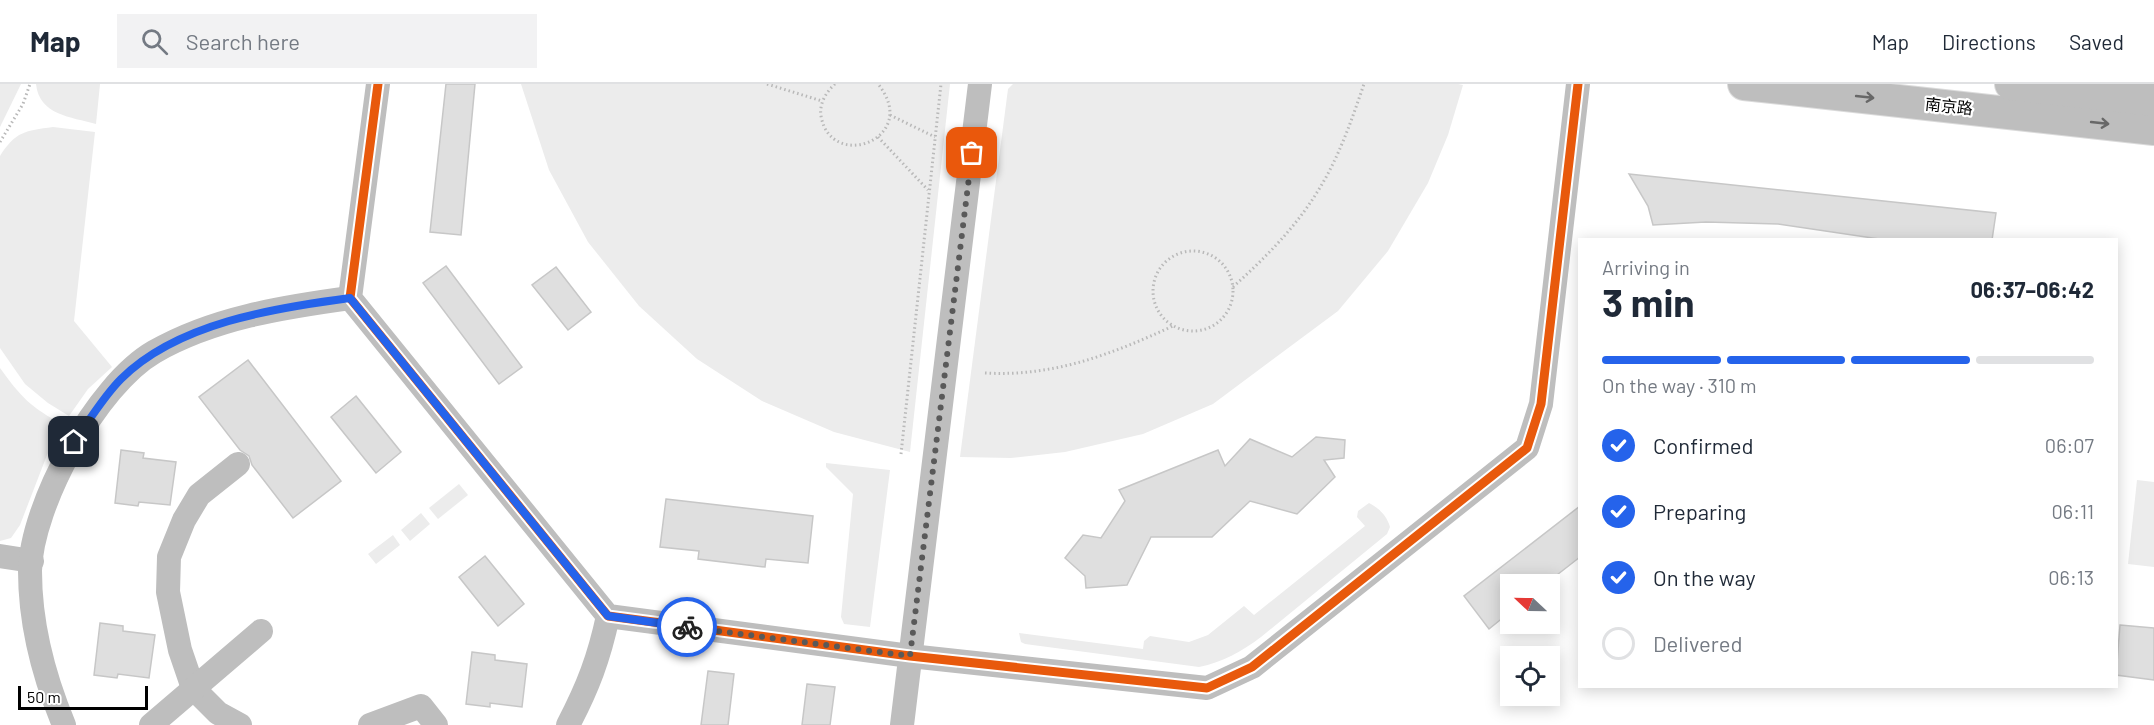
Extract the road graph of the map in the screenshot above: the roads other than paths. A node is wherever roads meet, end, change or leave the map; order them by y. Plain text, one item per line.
1 (378, 84) edge
2 (980, 84) edge
3 (1578, 84) edge
4 (1744, 84) edge
5 (2011, 84) edge
6 (2061, 97) edge
7 (2154, 100) edge
8 (2154, 129) edge
9 (350, 298) junction
10 (238, 464) dead end
11 (0, 556) edge
12 (32, 561) junction
13 (608, 616) junction
14 (261, 631) dead end
15 (910, 656) junction
16 (194, 688) junction
17 (64, 725) edge
18 (151, 725) edge
19 (240, 725) edge
20 (370, 725) edge
21 (436, 725) edge
22 (568, 725) edge
23 (902, 725) edge

1 - 9 street
2 - 15 street
3 - 15 street
4 -> 6 main road, 南京路
5 - 6 main road, 南京路
6 - 7 main road, 南京路
6 -> 8 main road, 南京路
9 - 12 street
9 - 13 street
10 - 16 street
11 - 12 street
12 - 17 street
13 - 15 street
13 - 22 street
14 - 16 street
15 - 23 street
16 - 18 street
16 - 19 street
20 - 21 street

